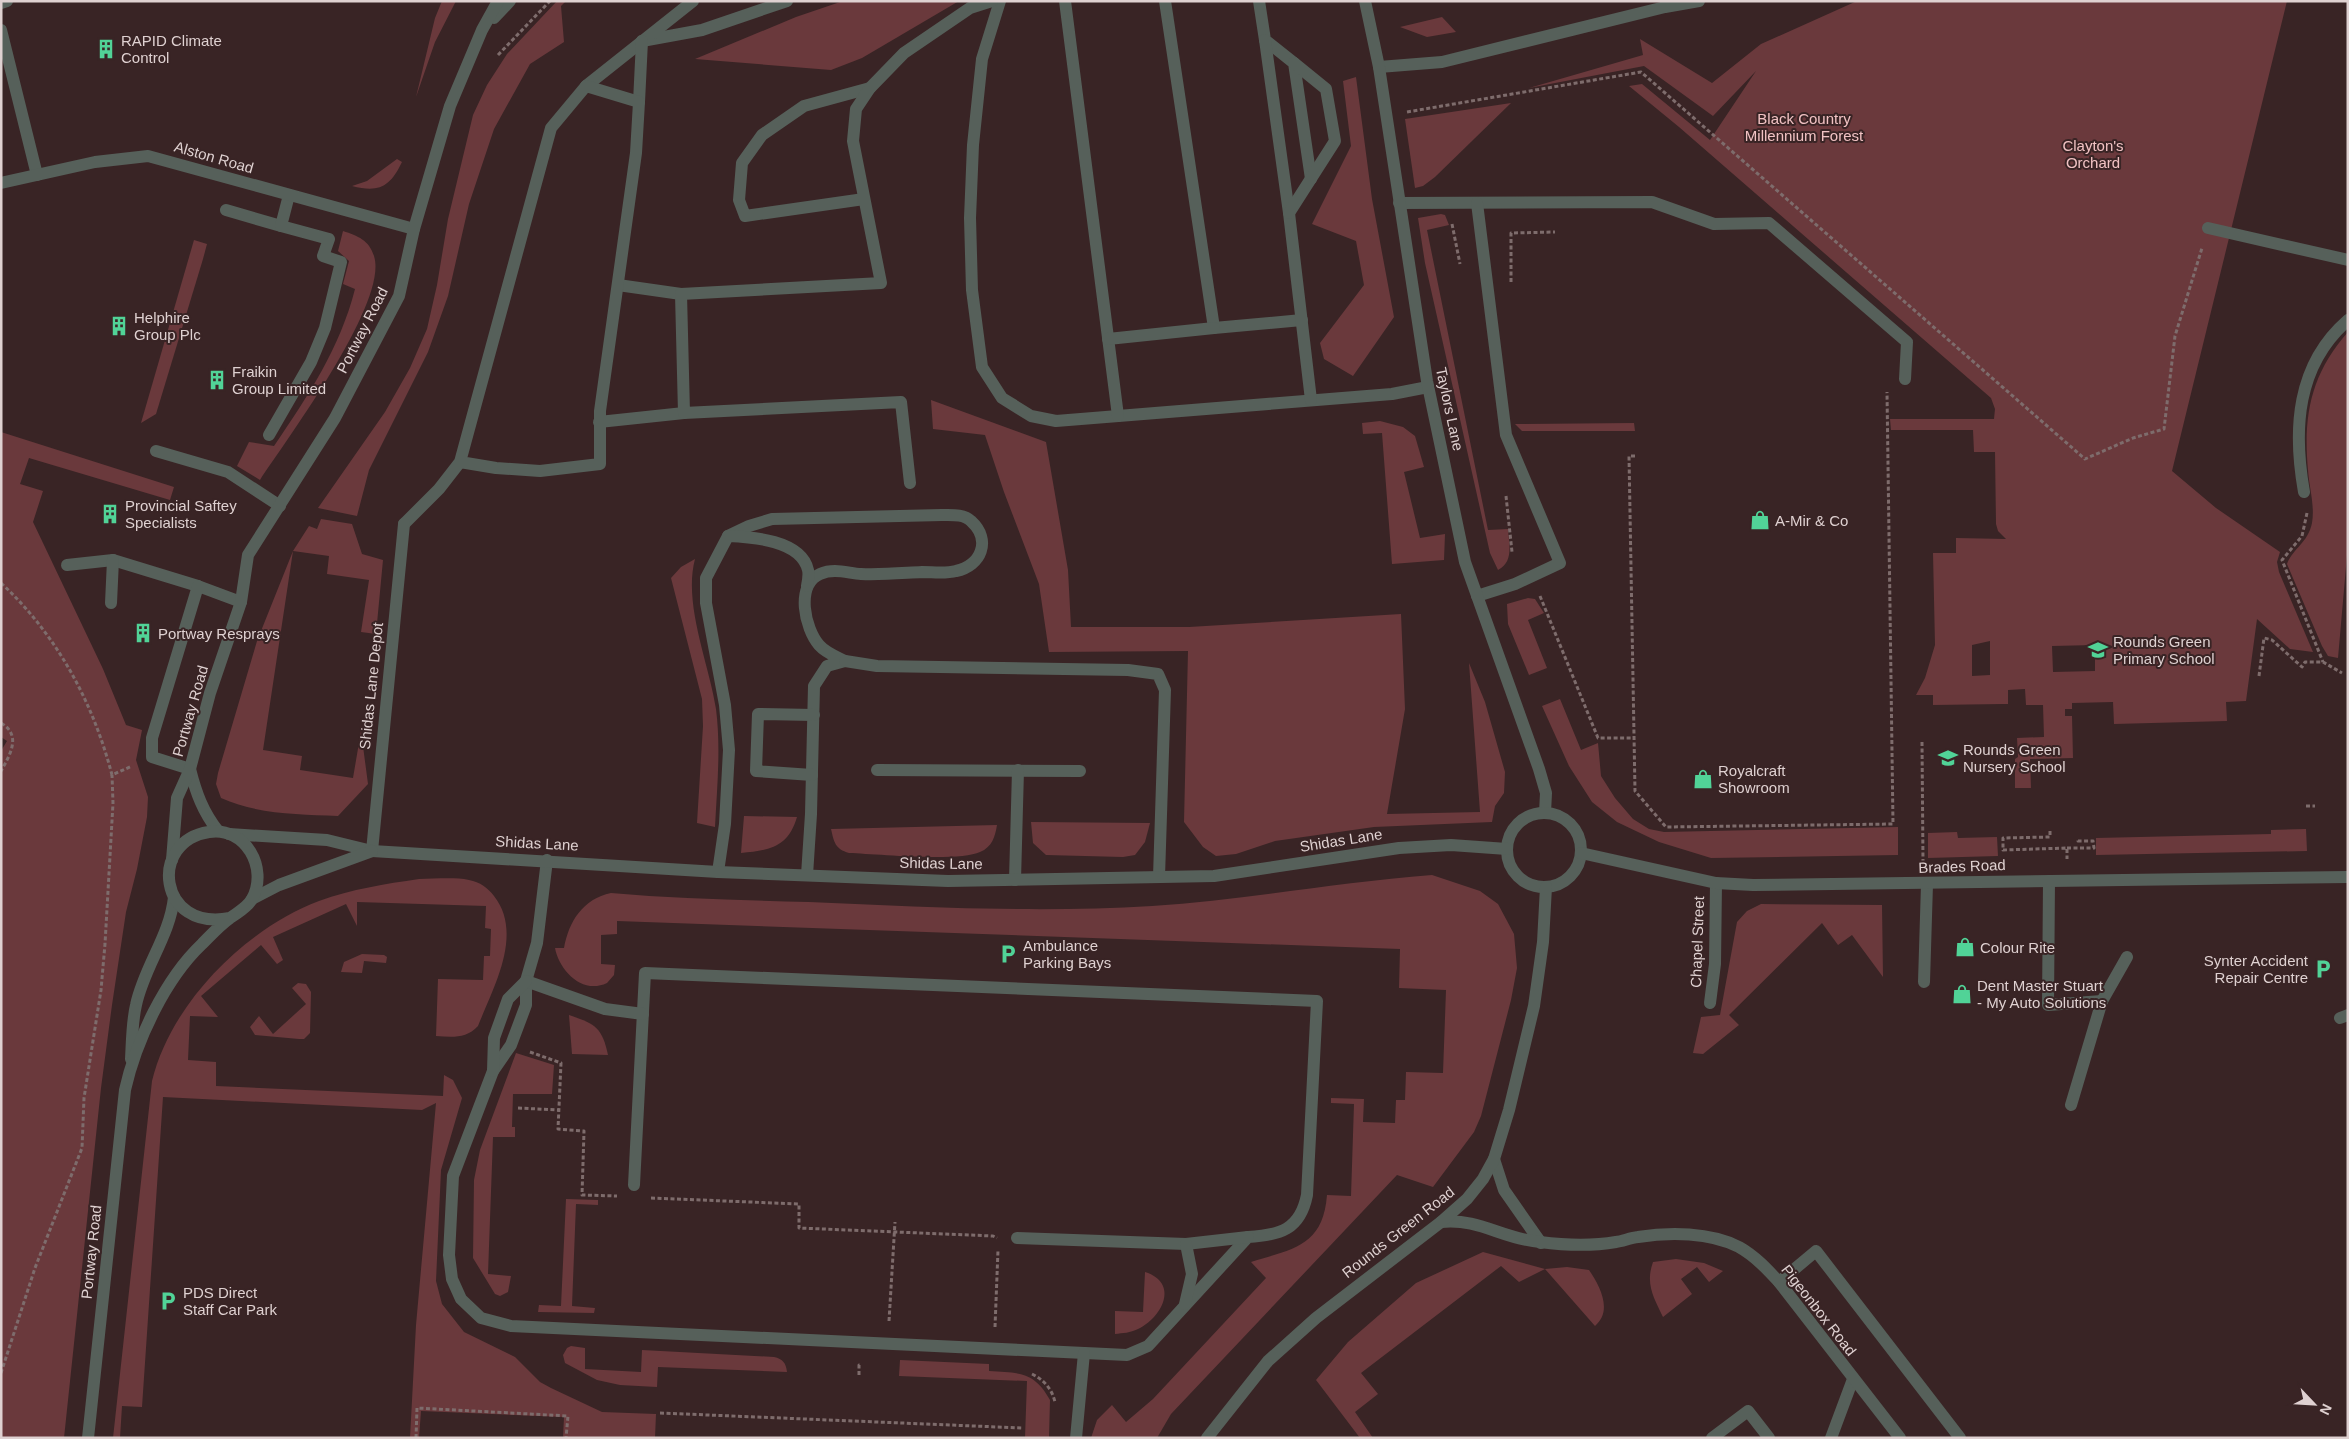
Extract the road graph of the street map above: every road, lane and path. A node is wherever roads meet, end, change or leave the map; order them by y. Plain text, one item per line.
1 (7, 1) edge
2 (498, 1) edge
3 (510, 1) edge
4 (550, 1) edge
5 (693, 1) edge
6 (787, 1) edge
7 (992, 1) edge
8 (1000, 1) edge
9 (1065, 1) edge
10 (1165, 1) edge
11 (1259, 1) edge
12 (1365, 1) edge
13 (1699, 1) edge
14 (1, 2) edge
15 (1, 30) edge
16 (482, 30) junction
17 (1265, 40) junction
18 (642, 41) junction
19 (494, 60) dead end
20 (1294, 63) junction
21 (1379, 67) junction
22 (586, 86) junction
23 (870, 88) junction
24 (639, 102) junction
25 (37, 175) junction
26 (1311, 178) junction
27 (1, 183) edge
28 (289, 195) junction
29 (864, 199) junction
30 (1399, 203) junction
31 (1477, 203) junction
32 (226, 210) dead end
33 (1289, 213) junction
34 (282, 226) junction
35 (2208, 228) joint
36 (414, 229) junction
37 (1555, 232) dead end
38 (2348, 260) edge
39 (618, 285) junction
40 (1511, 291) dead end
41 (681, 294) junction
42 (1302, 320) junction
43 (2348, 320) edge
44 (1214, 328) junction
45 (1108, 339) junction
46 (1906, 379) dead end
47 (1428, 387) junction
48 (1887, 388) dead end
49 (1311, 400) junction
50 (684, 413) junction
51 (1118, 416) junction
52 (599, 422) junction
53 (269, 435) dead end
54 (156, 451) dead end
55 (1634, 456) dead end
56 (2085, 459) dead end
57 (460, 462) junction
58 (910, 483) dead end
59 (2304, 492) joint
60 (280, 506) junction
61 (728, 536) junction
62 (113, 560) junction
63 (67, 565) dead end
64 (1, 583) edge
65 (198, 586) junction
66 (808, 586) junction
67 (1533, 594) dead end
68 (1477, 596) junction
69 (241, 602) junction
70 (111, 603) dead end
71 (845, 660) junction
72 (2323, 662) junction
73 (2342, 673) dead end
74 (2259, 676) dead end
75 (814, 715) junction
76 (1, 723) edge
77 (1633, 738) junction
78 (1922, 742) dead end
79 (152, 757) junction
80 (190, 769) junction
81 (877, 770) dead end
82 (1018, 770) junction
83 (1, 771) edge
84 (1080, 771) dead end
85 (812, 774) junction
86 (112, 775) junction
87 (2306, 806) dead end
88 (2314, 806) dead end
89 (1546, 813) junction
90 (2050, 831) dead end
91 (224, 833) junction
92 (2078, 839) dead end
93 (2067, 848) junction
94 (1507, 849) junction
95 (372, 851) junction
96 (1581, 853) junction
97 (172, 860) junction
98 (547, 860) junction
99 (2067, 862) dead end
100 (1923, 866) dead end
101 (718, 872) junction
102 (807, 875) junction
103 (1159, 877) junction
104 (2348, 877) edge
105 (1015, 880) junction
106 (2049, 881) junction
107 (1716, 883) junction
108 (1927, 884) junction
109 (1546, 887) junction
110 (174, 897) junction
111 (252, 899) junction
112 (230, 918) junction
113 (2127, 957) dead end
114 (526, 981) junction
115 (1924, 982) dead end
116 (2102, 1002) junction
117 (1710, 1003) dead end
118 (643, 1014) junction
119 (527, 1051) dead end
120 (130, 1071) junction
121 (492, 1071) junction
122 (2071, 1105) dead end
123 (518, 1108) dead end
124 (558, 1110) junction
125 (1494, 1160) junction
126 (634, 1185) dead end
127 (622, 1197) dead end
128 (641, 1197) dead end
129 (895, 1222) dead end
130 (1441, 1222) junction
131 (894, 1232) junction
132 (1248, 1237) junction
133 (1017, 1238) dead end
134 (1541, 1243) junction
135 (1186, 1244) junction
136 (1779, 1282) junction
137 (1184, 1306) junction
138 (889, 1321) dead end
139 (994, 1349) junction
140 (1084, 1353) junction
141 (2, 1370) edge
142 (1024, 1370) dead end
143 (1853, 1379) junction
144 (1055, 1411) dead end
145 (660, 1413) dead end
146 (1022, 1428) dead end
147 (88, 1438) edge
148 (416, 1438) edge
149 (566, 1438) edge
150 (1076, 1438) edge
151 (1207, 1438) edge
152 (1712, 1438) edge
153 (1769, 1438) edge
154 (1831, 1438) edge
155 (1900, 1438) edge
156 (1960, 1438) edge

1 - 14 street
2 - 16 street, Portway Road
3 - 16 street, Portway Road
4 - 19 path
5 - 18 street
6 - 18 street
7 - 23 street
8 - 51 street
9 - 45 street
10 - 44 street
11 - 17 street
12 - 21 street, Taylors Lane
13 - 21 street
15 - 25 street
16 - 36 street, Portway Road
17 - 20 street
17 - 33 street
18 - 22 street
18 - 24 street
20 - 26 street
20 - 26 street
21 - 30 street, Taylors Lane
22 - 24 street
22 - 57 street
23 - 29 street
23 - 29 street
24 - 39 street
25 - 27 street, Alston Road
25 - 28 street, Alston Road
26 - 33 street
28 - 34 street
28 - 36 street, Alston Road
29 - 41 street
30 - 31 street
30 - 47 street, Taylors Lane
31 - 46 street
31 - 68 street
32 - 34 street
33 - 42 street
34 - 53 street
35 - 38 street
35 - 56 path
36 - 60 street, Portway Road
37 - 40 path
39 - 41 street
39 - 52 street
41 - 50 street
42 - 44 street
42 - 49 street
43 - 59 street
44 - 45 street
45 - 51 street
47 - 49 street
47 - 68 street, Taylors Lane
48 - 77 path
49 - 51 street
50 - 52 street
50 - 58 street
52 - 57 street
54 - 60 street
55 - 77 path
57 - 95 street, Shidas Lane Depot
59 - 72 path
60 - 69 street, Portway Road
61 - 66 street
61 - 66 street
61 - 101 street
62 - 63 street
62 - 65 street
62 - 70 street
64 - 86 path
65 - 69 street
65 - 79 street
66 - 71 street
67 - 77 path
68 - 89 street, Taylors Lane
69 - 80 street, Portway Road
71 - 75 street
71 - 103 street
72 - 73 path
72 - 74 path
75 - 85 street
75 - 85 street
76 - 83 path
78 - 100 path
79 - 80 street
79 - 86 path
80 - 91 street, Portway Road
80 - 97 street, Portway Road
81 - 82 street
82 - 84 street
82 - 105 street
85 - 102 street
86 - 141 path
87 - 88 path
89 - 94 street
89 - 96 street
90 - 93 path
91 - 95 street, Shidas Lane
91 - 97 street
91 - 111 street, Portway Road
92 - 93 path
93 - 99 path
94 - 103 street, Shidas Lane
94 - 109 street
95 - 98 street, Shidas Lane
95 - 111 street, Shidas Lane
96 - 107 street, Brades Road
96 - 109 street
97 - 110 street, Portway Road
98 - 101 street, Shidas Lane
98 - 114 street
101 - 102 street, Shidas Lane
102 - 105 street, Shidas Lane
103 - 105 street, Shidas Lane
104 - 106 street, Brades Road
106 - 108 street, Brades Road
106 - 116 street
107 - 108 street, Brades Road
107 - 117 street, Chapel Street
108 - 115 street
109 - 125 street, Rounds Green Road
110 - 112 street
110 - 120 street, Portway Road
111 - 112 street, Portway Road
112 - 120 street, Portway Road
113 - 116 street
114 - 118 street
114 - 121 street
114 - 121 street
116 - 122 street
118 - 126 street
118 - 132 street
119 - 124 path
120 - 147 street, Portway Road
121 - 139 street
123 - 124 path
124 - 127 path
125 - 130 street, Rounds Green Road
125 - 134 street
128 - 131 path
129 - 131 path
130 - 134 street, Pigeonbox Road
130 - 151 street, Rounds Green Road
131 - 138 path
131 - 139 path
132 - 135 street
132 - 137 street
133 - 135 street
134 - 136 street, Pigeonbox Road
135 - 137 street
136 - 143 street, Pigeonbox Road
136 - 156 street
137 - 140 street
139 - 140 street
140 - 150 street
142 - 144 path
143 - 154 street
143 - 155 street, Pigeonbox Road
145 - 146 path
148 - 149 path
152 - 153 street

